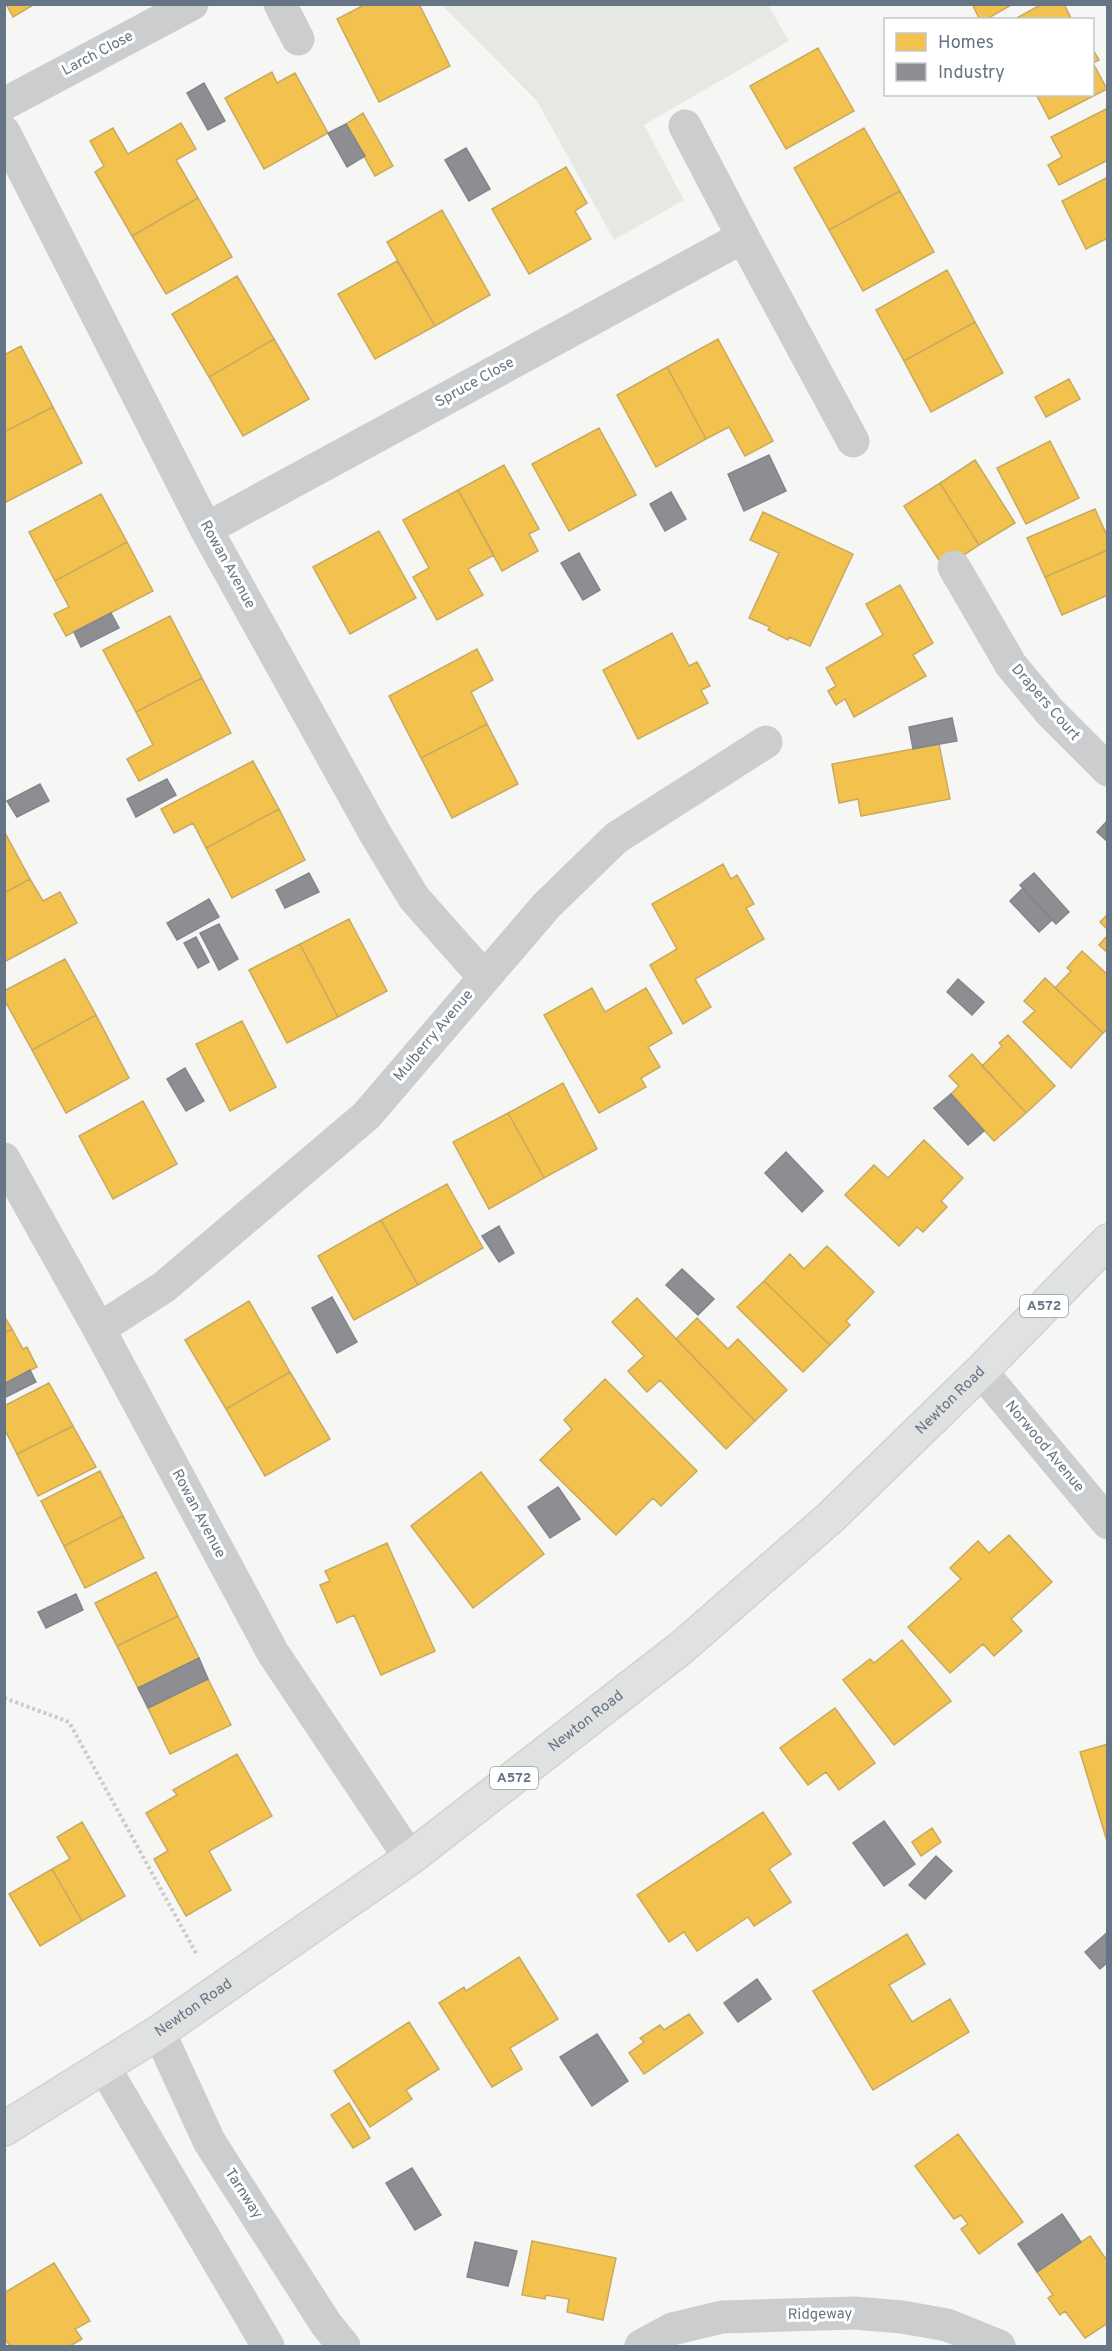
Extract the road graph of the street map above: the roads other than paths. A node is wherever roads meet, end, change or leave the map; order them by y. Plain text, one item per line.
1 (192, 4) edge
2 (280, 4) edge
3 (298, 39) dead end
4 (4, 104) edge
5 (685, 126) dead end
6 (4, 132) edge
7 (742, 237) junction
8 (854, 441) dead end
9 (207, 529) junction
10 (954, 567) dead end
11 (766, 742) dead end
12 (1107, 770) edge
13 (484, 977) junction
14 (4, 1159) edge
15 (1107, 1241) edge
16 (99, 1329) junction
17 (981, 1371) junction
18 (1107, 1523) edge
19 (410, 1858) junction
20 (159, 2032) junction
21 (105, 2067) junction
22 (4, 2129) edge
23 (268, 2346) edge
24 (344, 2346) edge
25 (641, 2346) edge
26 (999, 2346) edge

1 - 4 street, Larch Close
2 - 3 street
5 - 7 street
6 - 9 street, Rowan Avenue
7 - 8 street
7 - 9 street, Spruce Close
9 - 13 street, Rowan Avenue
10 - 12 street, Drapers Court
11 - 13 street, Mulberry Avenue
13 - 16 street, Mulberry Avenue
14 - 16 street, Rowan Avenue
15 - 17 main road, Newton Road / A572
16 - 19 street, Rowan Avenue
17 - 18 street, Norwood Avenue
17 - 19 main road, Newton Road / A572
19 - 20 main road, Newton Road / A572
20 - 21 main road, Newton Road / A572
20 - 24 street, Tarnway
21 - 22 main road, Newton Road / A572
21 - 23 street
25 - 26 street, Ridgeway

